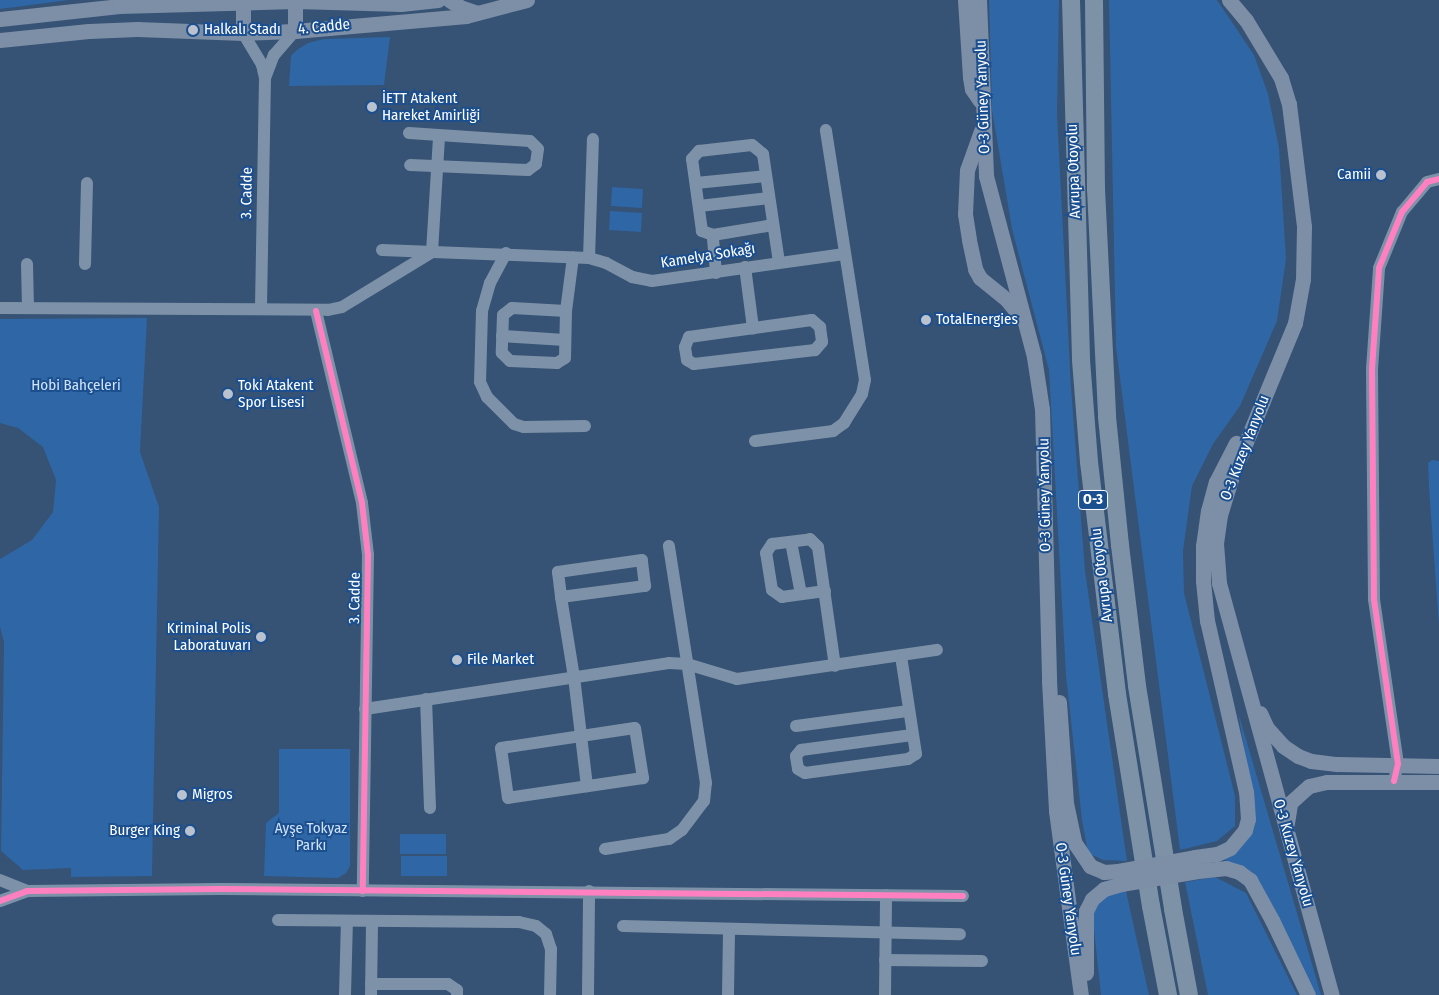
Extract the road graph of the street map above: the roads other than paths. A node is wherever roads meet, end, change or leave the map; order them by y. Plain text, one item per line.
1 (438, 0) edge
2 (449, 0) edge
3 (527, 0) edge
4 (966, 0) edge
5 (979, 0) edge
6 (1071, 0) edge
7 (1094, 0) edge
8 (1229, 0) edge
9 (295, 1) edge
10 (243, 2) junction
11 (404, 2) edge
12 (482, 13) junction
13 (0, 19) edge
14 (295, 31) junction
15 (243, 33) junction
16 (0, 40) edge
17 (265, 78) junction
18 (982, 104) junction
19 (983, 125) junction
20 (826, 130) dead end
21 (410, 133) dead end
22 (439, 136) junction
23 (593, 139) dead end
24 (410, 165) dead end
25 (437, 167) junction
26 (766, 176) junction
27 (1439, 178) edge
28 (87, 183) dead end
29 (696, 183) junction
30 (769, 198) junction
31 (699, 206) junction
32 (773, 224) junction
33 (713, 235) junction
34 (382, 250) dead end
35 (432, 252) junction
36 (506, 253) junction
37 (844, 254) junction
38 (573, 257) junction
39 (589, 258) junction
40 (779, 262) junction
41 (27, 264) dead end
42 (84, 264) dead end
43 (745, 266) junction
44 (716, 273) junction
45 (0, 308) edge
46 (28, 308) junction
47 (261, 308) junction
48 (316, 311) junction
49 (566, 311) junction
50 (482, 319) junction
51 (503, 320) junction
52 (1025, 324) junction
53 (753, 328) junction
54 (502, 336) junction
55 (566, 340) junction
56 (1279, 362) junction
57 (585, 426) dead end
58 (755, 441) dead end
59 (791, 542) junction
60 (669, 546) dead end
61 (825, 591) junction
62 (801, 594) junction
63 (561, 597) junction
64 (1048, 641) junction
65 (937, 650) dead end
66 (901, 656) junction
67 (687, 664) junction
68 (835, 666) junction
69 (1243, 676) junction
70 (574, 677) junction
71 (426, 700) junction
72 (364, 709) junction
73 (909, 711) junction
74 (796, 726) dead end
75 (912, 735) junction
76 (581, 736) junction
77 (1398, 764) junction
78 (1439, 766) edge
79 (1394, 781) junction
80 (1439, 782) edge
81 (587, 786) junction
82 (430, 808) dead end
83 (1286, 829) junction
84 (605, 849) dead end
85 (1196, 864) junction
86 (1120, 878) junction
87 (0, 880) edge
88 (27, 891) junction
89 (363, 891) junction
90 (589, 891) junction
91 (886, 895) junction
92 (963, 896) dead end
93 (0, 900) edge
94 (278, 920) dead end
95 (347, 921) junction
96 (372, 921) junction
97 (622, 926) dead end
98 (729, 928) junction
99 (886, 932) junction
100 (960, 934) dead end
101 (886, 960) junction
102 (982, 961) dead end
103 (371, 989) edge
104 (345, 995) edge
105 (456, 995) edge
106 (550, 995) edge
107 (588, 995) edge
108 (728, 995) edge
109 (885, 995) edge
110 (1081, 995) edge
111 (1085, 995) edge
112 (1168, 995) edge
113 (1189, 995) edge
114 (1308, 995) edge
115 (1332, 995) edge

1 - 11 main road, 4. Cadde
2 - 12 main road
3 - 12 main road, 4. Cadde
4 - 18 main road
5 - 18 main road, O-3 Güney Yanyolu
6 - 112 highway, Avrupa Otoyolu / O-3
7 - 113 highway, Avrupa Otoyolu / O-3
8 - 56 main road, O-3 Kuzey Yanyolu
9 - 10 main road, 4. Cadde
9 - 11 main road, 4. Cadde
9 - 14 main road
10 - 13 main road, 4. Cadde
10 - 15 main road
12 - 14 main road, 4. Cadde
14 - 15 main road, 4. Cadde
14 - 17 street
15 - 16 main road, 4. Cadde
15 - 17 street
17 - 47 street, 3. Cadde
18 - 19 main road, O-3 Güney Yanyolu
19 - 52 main road, O-3 Güney Yanyolu
19 - 52 main road
20 - 37 street
21 - 22 street
22 - 25 street
22 - 25 street
23 - 39 street
24 - 25 street
25 - 35 street
26 - 29 street
26 - 29 street
26 - 30 street
27 - 77 street
28 - 42 street
29 - 31 street
30 - 31 street
30 - 32 street
31 - 33 street
32 - 33 street
32 - 40 street
33 - 44 street
34 - 35 street, Kamelya Sokağı
35 - 36 street, Kamelya Sokağı
35 - 48 street
36 - 38 street, Kamelya Sokağı
36 - 50 street
37 - 40 street, Kamelya Sokağı
37 - 58 street
38 - 39 street, Kamelya Sokağı
38 - 49 street
39 - 44 street, Kamelya Sokağı
40 - 43 street, Kamelya Sokağı
41 - 46 street
43 - 44 street, Kamelya Sokağı
43 - 53 street
45 - 46 street
46 - 47 street
47 - 48 street
48 - 72 street, 3. Cadde
49 - 51 street
49 - 55 street
50 - 51 street
50 - 57 street
51 - 54 street
52 - 64 main road, O-3 Güney Yanyolu
53 - 53 street
54 - 55 street
54 - 55 street
56 - 69 main road, O-3 Kuzey Yanyolu
56 - 85 main road
59 - 61 street
59 - 62 street
59 - 62 street
60 - 67 street
61 - 62 street
61 - 68 street
63 - 63 street
63 - 70 street
64 - 86 main road
64 - 110 main road, O-3 Güney Yanyolu
65 - 66 street
66 - 68 street
66 - 73 street
67 - 68 street
67 - 70 street
67 - 84 street
69 - 77 main road
69 - 83 main road, O-3 Kuzey Yanyolu
70 - 71 street
70 - 76 street
71 - 72 street
71 - 82 street
72 - 89 street, 3. Cadde
73 - 74 street
73 - 75 street
75 - 75 street
76 - 81 street
76 - 81 street
76 - 81 street
77 - 78 main road
77 - 79 street
79 - 80 main road
79 - 83 main road
83 - 115 main road, O-3 Kuzey Yanyolu
85 - 86 main road, bridge
85 - 114 main road
86 - 111 main road
87 - 88 street
88 - 89 street
88 - 93 street
89 - 90 street
90 - 91 street
90 - 107 street
91 - 92 street
91 - 99 street
94 - 95 street
95 - 96 street
95 - 104 street
96 - 103 street
96 - 106 street
97 - 98 street
98 - 99 street
98 - 108 street
99 - 100 street
99 - 101 street
101 - 102 street
101 - 109 street
103 - 105 street

